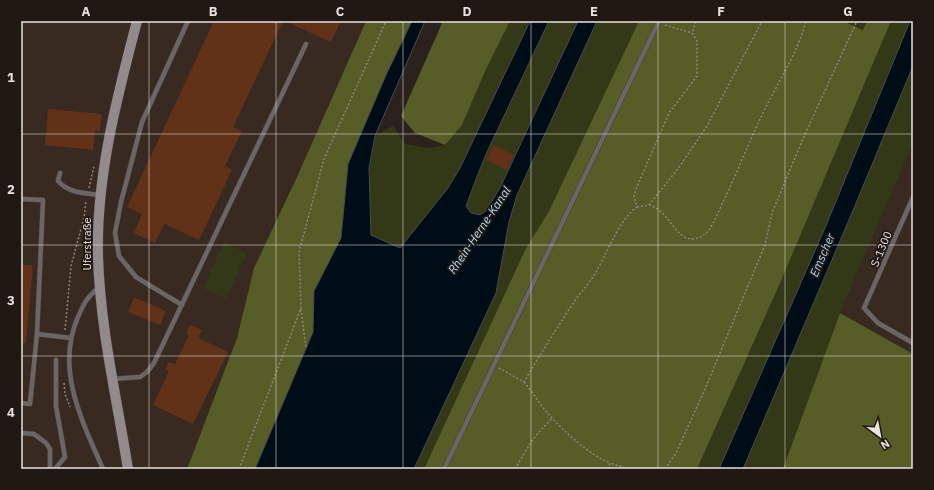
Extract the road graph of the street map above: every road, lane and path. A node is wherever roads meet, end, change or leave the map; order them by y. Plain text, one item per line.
1 (137, 21) edge
2 (188, 21) edge
3 (386, 21) edge
4 (696, 21) edge
5 (762, 21) edge
6 (806, 21) edge
7 (857, 21) edge
8 (658, 22) edge
9 (692, 33) junction
10 (306, 44) dead end
11 (94, 166) dead end
12 (60, 172) dead end
13 (87, 194) junction
14 (101, 195) junction
15 (913, 197) edge
16 (21, 199) edge
17 (649, 205) junction
18 (637, 207) junction
19 (100, 286) junction
20 (182, 305) junction
21 (301, 308) junction
22 (37, 334) junction
23 (64, 338) junction
24 (71, 338) junction
25 (913, 343) edge
26 (306, 348) dead end
27 (56, 360) dead end
28 (494, 366) junction
29 (113, 380) junction
30 (64, 382) dead end
31 (524, 382) junction
32 (21, 403) edge
33 (72, 413) dead end
34 (552, 418) junction
35 (21, 433) edge
36 (610, 462) junction
37 (50, 469) edge
38 (55, 469) edge
39 (102, 469) edge
40 (128, 469) edge
41 (240, 469) edge
42 (444, 469) edge
43 (515, 469) edge
44 (608, 469) edge
45 (628, 469) edge
46 (637, 469) edge
47 (648, 469) edge
48 (665, 469) edge

1 - 14 main road, Uferstraße
2 - 20 lane
3 - 21 path
4 - 9 path
5 - 17 path
6 - 17 path
7 - 48 path
8 - 9 path
8 - 28 lane
9 - 18 path
10 - 20 lane
11 - 13 path
12 - 13 lane
13 - 14 lane
13 - 23 path
14 - 19 main road, Uferstraße
15 - 25 lane, S-1300
16 - 22 lane
17 - 18 path
18 - 31 path
19 - 24 lane
19 - 29 main road, Uferstraße
20 - 29 lane
21 - 26 path
21 - 41 path
22 - 23 lane
22 - 32 lane
23 - 24 lane
24 - 39 lane
27 - 38 lane
28 - 31 path
28 - 42 lane
29 - 40 main road, Uferstraße
30 - 33 path
31 - 34 path
34 - 36 path
34 - 43 path
35 - 37 lane
36 - 44 path
36 - 45 path
46 - 47 path

